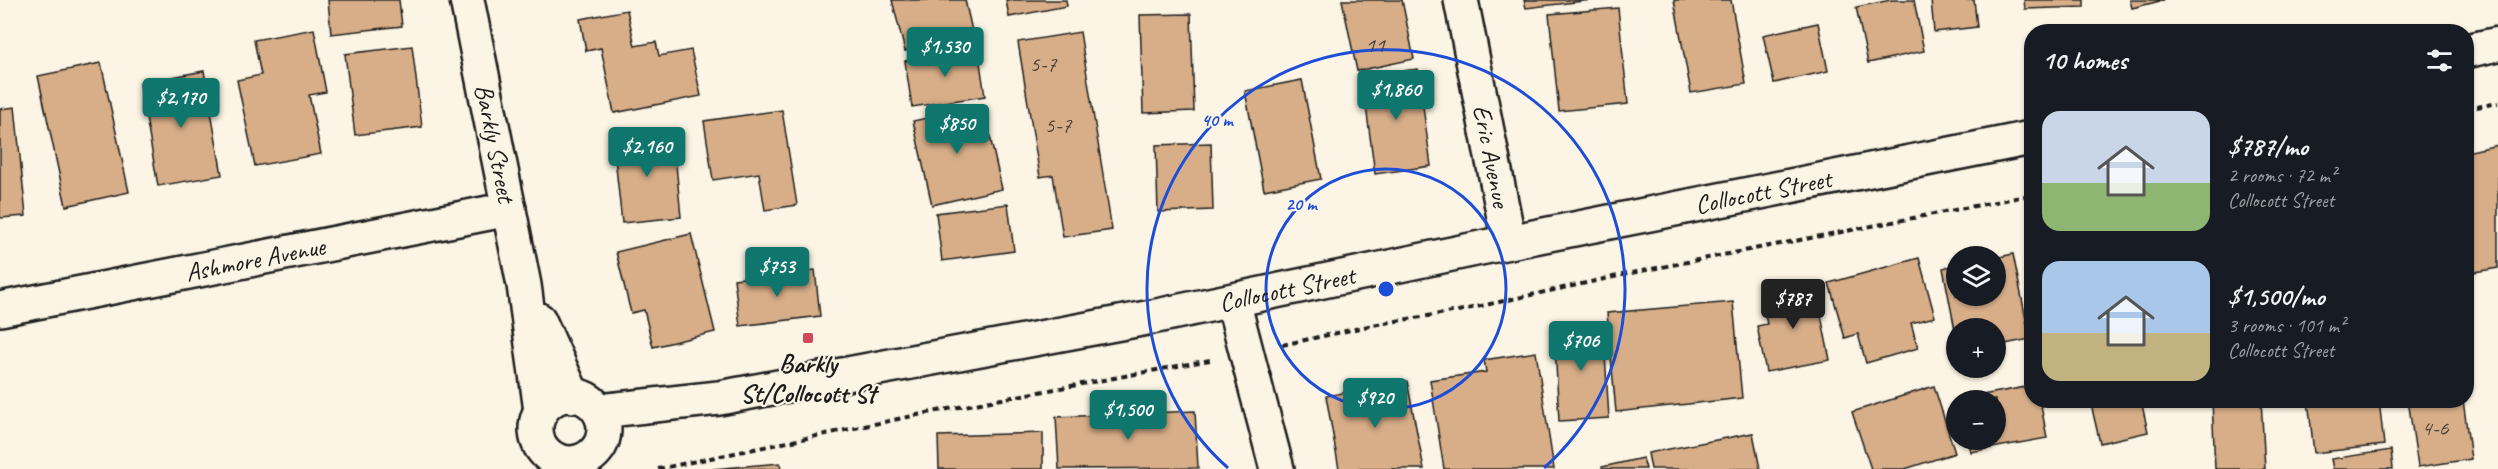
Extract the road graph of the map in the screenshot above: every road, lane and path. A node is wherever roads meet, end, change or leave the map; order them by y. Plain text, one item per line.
1 (467, 0) edge
2 (1461, 0) edge
3 (2498, 44) edge
4 (2474, 49) edge
5 (2498, 103) edge
6 (2474, 108) edge
7 (2024, 139) edge
8 (2024, 196) edge
9 (509, 209) junction
10 (1509, 242) junction
11 (524, 285) junction
12 (1233, 301) junction
13 (0, 309) edge
14 (1248, 352) junction
15 (541, 411) junction
16 (589, 434) edge
17 (548, 462) edge
18 (658, 469) edge
19 (1276, 469) edge

1 - 9 street, Barkly Street
2 - 10 street, Eric Avenue
3 - 4 street
5 - 6 path
7 - 10 street, Collocott Street
8 - 14 path
9 - 11 street, Barkly Street
9 - 13 street, Ashmore Avenue
10 - 12 street, Collocott Street
11 - 15 street, Barkly Street
11 - 16 street, Barkly Street
12 - 14 street
12 - 16 street, Collocott Street
14 - 18 path
14 - 19 street
15 - 16 street, Collocott Street
15 - 17 street, Barkly Street
16 - 17 street

